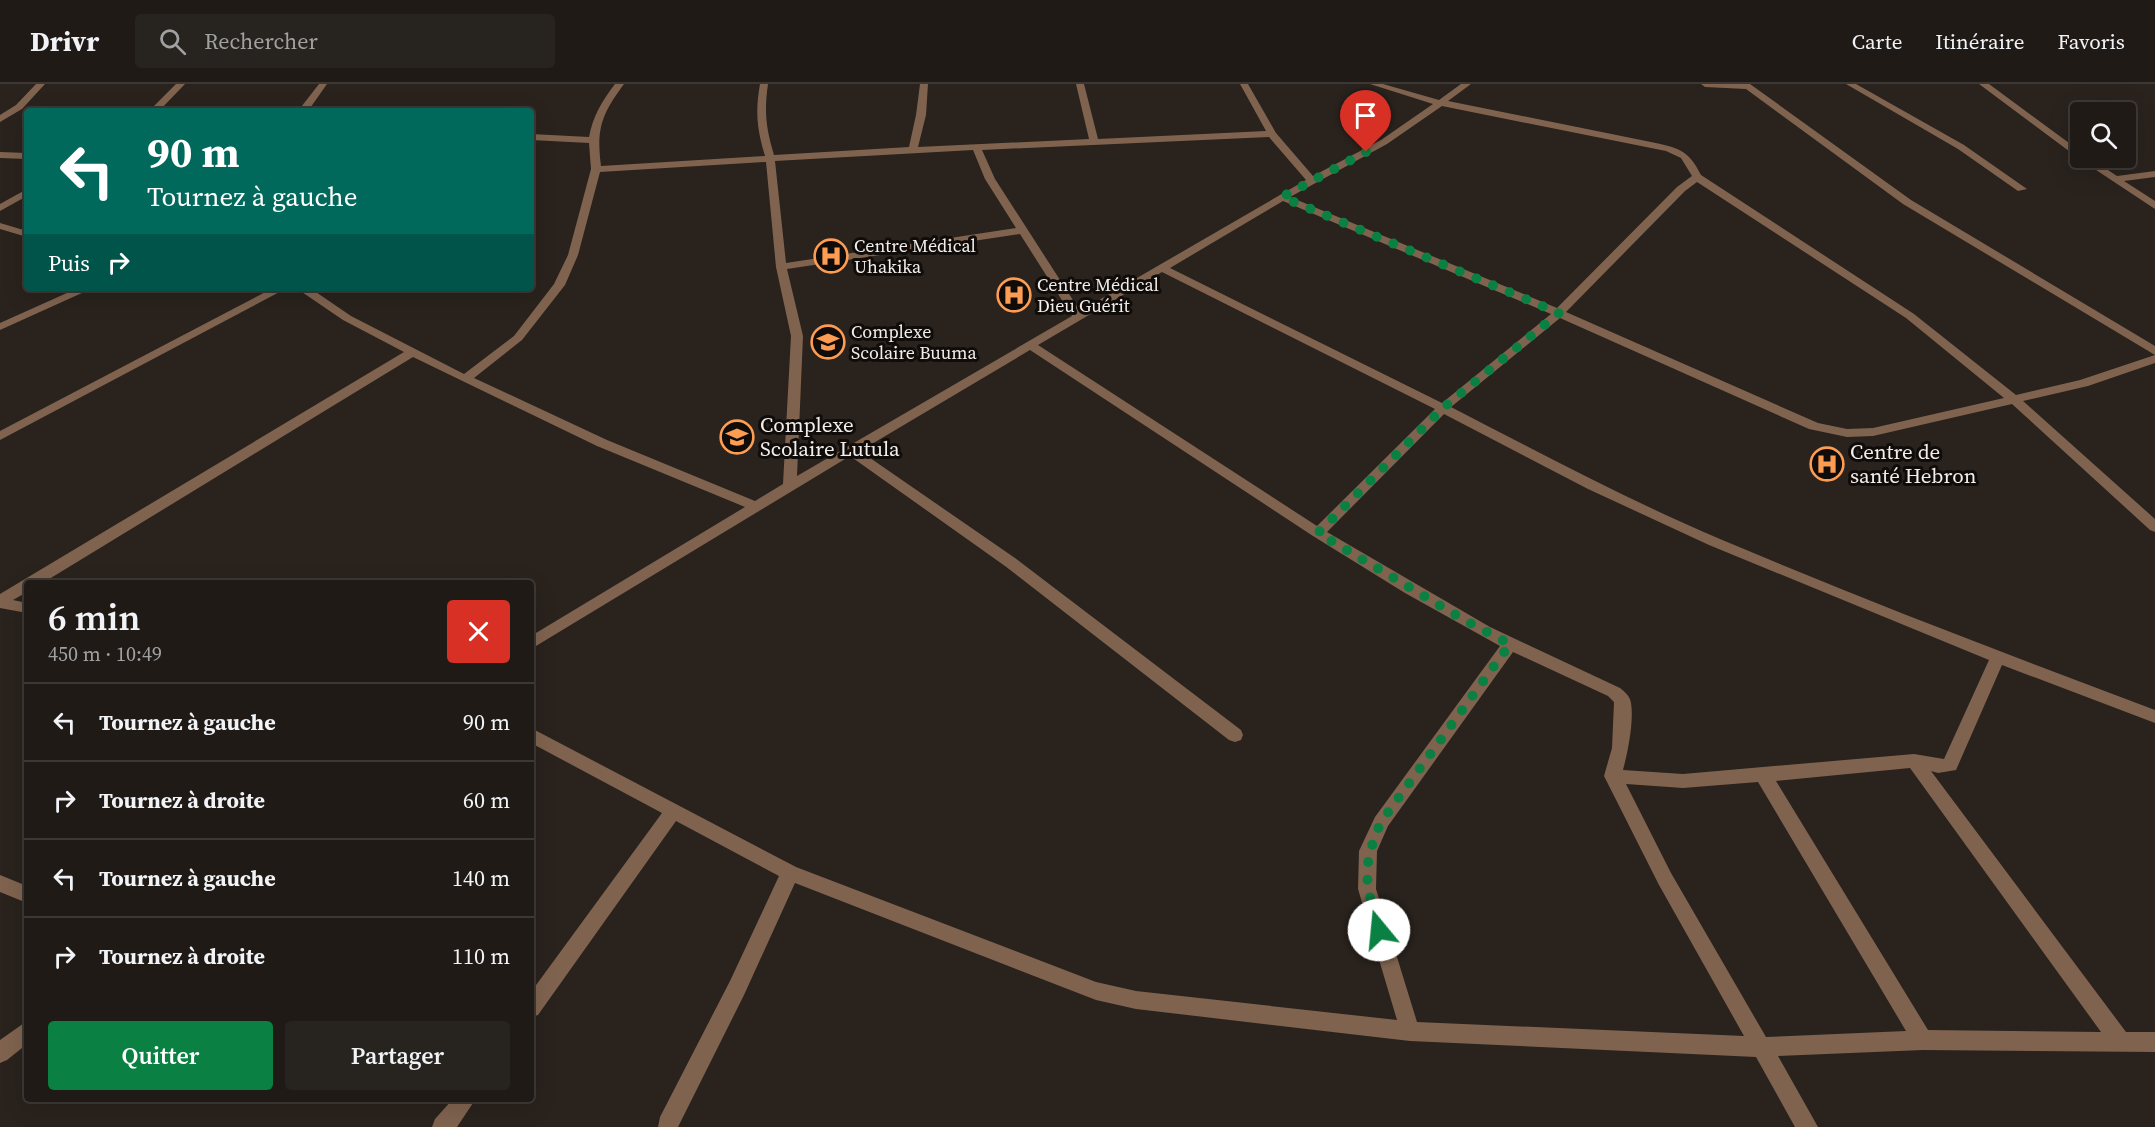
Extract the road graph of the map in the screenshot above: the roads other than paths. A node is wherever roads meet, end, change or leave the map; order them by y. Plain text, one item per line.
1 (41, 84) edge
2 (181, 84) edge
3 (323, 84) edge
4 (620, 84) edge
5 (764, 84) edge
6 (924, 84) edge
7 (1080, 84) edge
8 (1244, 84) edge
9 (1374, 84) edge
10 (1467, 84) edge
11 (1705, 84) edge
12 (1850, 84) edge
13 (1983, 84) edge
14 (1746, 86) edge
15 (1398, 88) edge
16 (1441, 102) junction
17 (157, 108) edge
18 (305, 108) edge
19 (0, 119) edge
20 (1272, 134) junction
21 (534, 137) edge
22 (593, 140) junction
23 (1094, 142) junction
24 (976, 147) junction
25 (2070, 147) edge
26 (913, 150) junction
27 (0, 154) edge
28 (24, 156) edge
29 (770, 158) junction
30 (2100, 168) edge
31 (596, 169) junction
32 (2155, 174) edge
33 (1697, 177) junction
34 (2116, 179) junction
35 (1312, 181) junction
36 (2022, 189) dead end
37 (24, 194) edge
38 (1282, 197) junction
39 (2155, 206) edge
40 (0, 208) edge
41 (0, 226) edge
42 (1022, 230) junction
43 (24, 233) edge
44 (781, 267) junction
45 (1162, 268) junction
46 (80, 291) edge
47 (275, 291) edge
48 (321, 292) edge
49 (1559, 313) junction
50 (1079, 318) junction
51 (0, 327) edge
52 (1031, 346) junction
53 (2155, 351) edge
54 (413, 352) junction
55 (2155, 359) edge
56 (465, 379) junction
57 (2015, 400) junction
58 (1443, 408) junction
59 (0, 436) edge
60 (851, 451) junction
61 (790, 486) junction
62 (757, 507) junction
63 (2155, 527) edge
64 (1318, 533) junction
65 (35, 580) edge
66 (24, 587) edge
67 (0, 602) edge
68 (24, 607) edge
69 (534, 641) edge
70 (1510, 644) junction
71 (1998, 657) junction
72 (2155, 717) edge
73 (1235, 735) dead end
74 (534, 737) edge
75 (1914, 762) junction
76 (1763, 774) junction
77 (1613, 776) junction
78 (673, 812) junction
79 (790, 873) junction
80 (0, 883) edge
81 (24, 894) edge
82 (534, 1004) edge
83 (1410, 1031) junction
84 (24, 1033) edge
85 (1923, 1040) junction
86 (2120, 1041) junction
87 (2155, 1042) edge
88 (1760, 1047) junction
89 (0, 1053) edge
90 (463, 1102) edge
91 (668, 1125) dead end
92 (443, 1127) edge
93 (1807, 1127) edge

1 - 19 street
2 - 17 street
3 - 18 street
4 - 22 street
5 - 29 street
6 - 26 street
7 - 23 street
8 - 20 street
9 - 15 street
10 - 16 street
11 - 14 street
12 - 36 street
13 - 25 street
14 - 53 street
15 - 16 street
16 - 33 street
16 - 35 street
20 - 23 street
20 - 35 street
21 - 22 street
22 - 31 street
23 - 24 street
24 - 26 street
24 - 42 street
26 - 29 street
27 - 28 street
29 - 31 street
29 - 44 street
30 - 34 street
31 - 56 street
32 - 34 street
33 - 49 street
33 - 57 street
34 - 39 street
35 - 38 street
37 - 40 street
38 - 45 street
38 - 49 street
41 - 43 street
42 - 44 street
42 - 50 street
44 - 61 street
45 - 50 street
45 - 58 street
46 - 51 street
47 - 59 street
48 - 54 street
49 - 57 street
49 - 58 street
50 - 52 street
52 - 60 street
52 - 64 street
54 - 56 street
54 - 65 street
55 - 57 street
56 - 62 street
57 - 63 street
58 - 64 street
58 - 71 street
60 - 61 street
60 - 73 street
61 - 62 street
62 - 69 street
64 - 70 street
66 - 67 street
67 - 68 street
70 - 77 street
70 - 83 street
71 - 72 street
71 - 75 street
74 - 78 street
75 - 76 street
75 - 86 street
76 - 77 street
76 - 85 street
77 - 88 street
78 - 79 street
78 - 82 street
79 - 83 street
79 - 91 street
80 - 81 street
83 - 88 street
84 - 89 street
85 - 86 street
85 - 88 street
86 - 87 street
88 - 93 street
90 - 92 street

